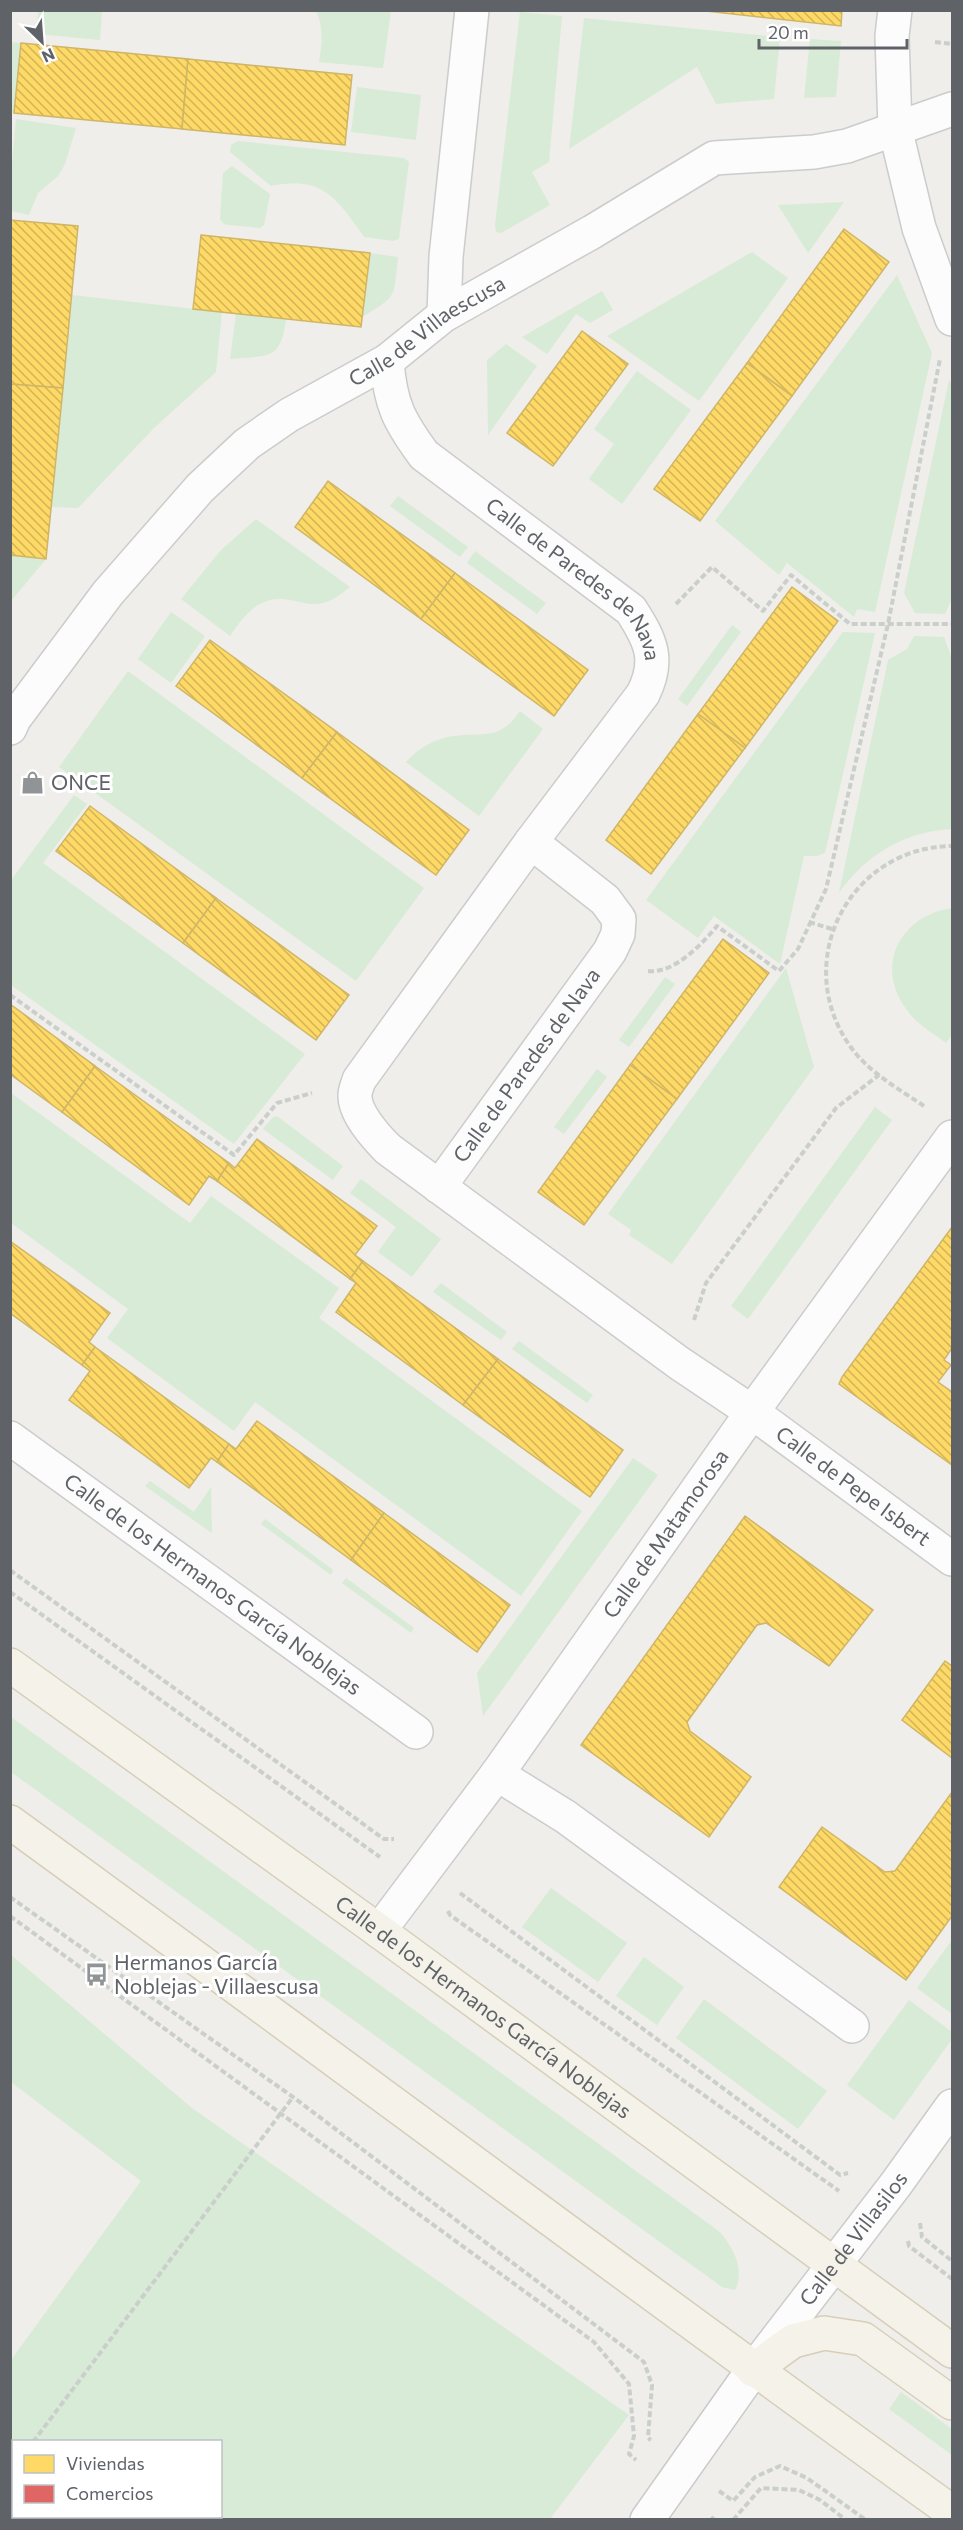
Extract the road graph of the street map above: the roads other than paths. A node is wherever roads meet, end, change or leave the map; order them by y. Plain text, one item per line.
1 (472, 10) edge
2 (895, 10) edge
3 (952, 109) edge
4 (895, 128) junction
5 (444, 315) junction
6 (951, 316) edge
7 (387, 361) junction
8 (12, 721) edge
9 (531, 842) junction
10 (952, 1137) edge
11 (439, 1187) junction
12 (752, 1412) junction
13 (10, 1438) edge
14 (952, 1559) edge
15 (10, 1665) edge
16 (416, 1732) dead end
17 (497, 1774) junction
18 (10, 1822) edge
19 (379, 1931) junction
20 (852, 2026) dead end
21 (952, 2106) edge
22 (834, 2265) junction
23 (952, 2351) edge
24 (753, 2370) junction
25 (952, 2403) edge
26 (952, 2512) edge
27 (647, 2520) edge

1 - 5 street
2 - 4 street
3 - 4 street, Calle de Villaescusa
4 - 5 street, Calle de Villaescusa
4 - 6 street
5 - 7 street, Calle de Villaescusa
7 - 8 street, Calle de Villaescusa
7 - 9 street, Calle de Paredes de Nava
9 - 11 street, Calle de Paredes de Nava
9 - 11 street, Calle de Paredes de Nava
10 - 12 street, Calle de Matamorosa
11 - 12 street, Calle de Paredes de Nava
12 - 14 street, Calle de Pepe Isbert
12 - 17 street, Calle de Matamorosa
13 - 16 street, Calle de los Hermanos García Noblejas
15 - 19 main road, Calle de los Hermanos García Noblejas
17 - 19 street, Calle de Matamorosa
17 - 20 street
18 - 24 main road
19 - 22 main road, Calle de los Hermanos García Noblejas
21 - 22 street, Calle de Villasilos
22 - 23 main road, Calle de los Hermanos García Noblejas
22 - 24 street, Calle de Villasilos
24 - 25 main road
24 - 26 main road
24 - 27 street, Calle de Villasilos

